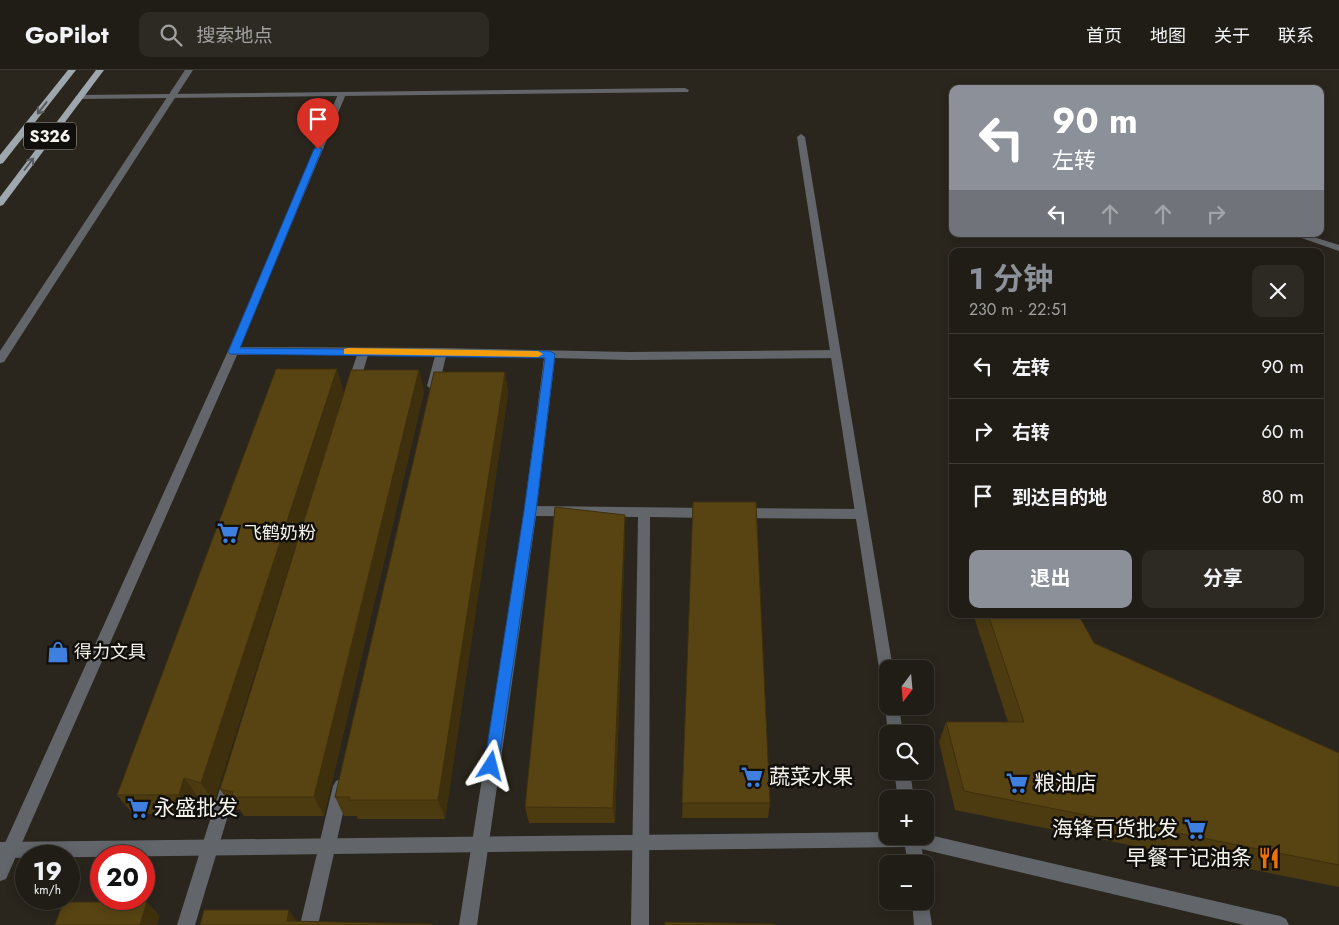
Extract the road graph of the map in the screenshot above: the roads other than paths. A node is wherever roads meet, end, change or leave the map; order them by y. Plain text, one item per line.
1 (72, 70) edge
2 (100, 70) edge
3 (188, 70) edge
4 (684, 90) dead end
5 (342, 94) junction
6 (172, 96) junction
7 (79, 98) junction
8 (801, 137) dead end
9 (0, 161) edge
10 (0, 203) edge
11 (1304, 237) edge
12 (1339, 248) edge
13 (233, 352) junction
14 (363, 352) junction
15 (441, 352) junction
16 (550, 354) junction
17 (836, 354) junction
18 (0, 359) edge
19 (348, 399) edge
20 (430, 401) edge
21 (530, 511) junction
22 (644, 512) junction
23 (861, 514) junction
24 (885, 660) edge
25 (345, 768) edge
26 (234, 772) edge
27 (879, 838) edge
28 (642, 842) junction
29 (934, 843) edge
30 (479, 844) junction
31 (328, 846) junction
32 (210, 848) junction
33 (5, 850) edge
34 (0, 873) edge
35 (921, 910) edge
36 (186, 925) edge
37 (309, 925) edge
38 (468, 925) edge
39 (640, 925) edge
40 (923, 925) edge
41 (1280, 925) edge

1 -> 9 main road, S326
2 - 7 main road, S326
3 - 6 street
4 - 5 street
5 - 6 street
5 - 13 street
6 - 7 street
6 - 18 street
10 -> 7 main road, S326
8 - 17 street
11 - 12 street
13 - 14 street
13 - 33 street
14 - 15 street
14 - 19 street
15 - 16 street
15 - 20 street
16 - 17 street
16 - 21 street
17 - 23 street
21 - 22 street
21 - 30 street
22 - 23 street
22 - 28 street
23 - 24 street
25 - 31 street
26 - 32 street
27 - 28 street
28 - 30 street
28 - 39 street
29 - 41 street
30 - 31 street
30 - 38 street
31 - 32 street
31 - 37 street
32 - 33 street
32 - 36 street
33 - 34 street
35 - 40 street

